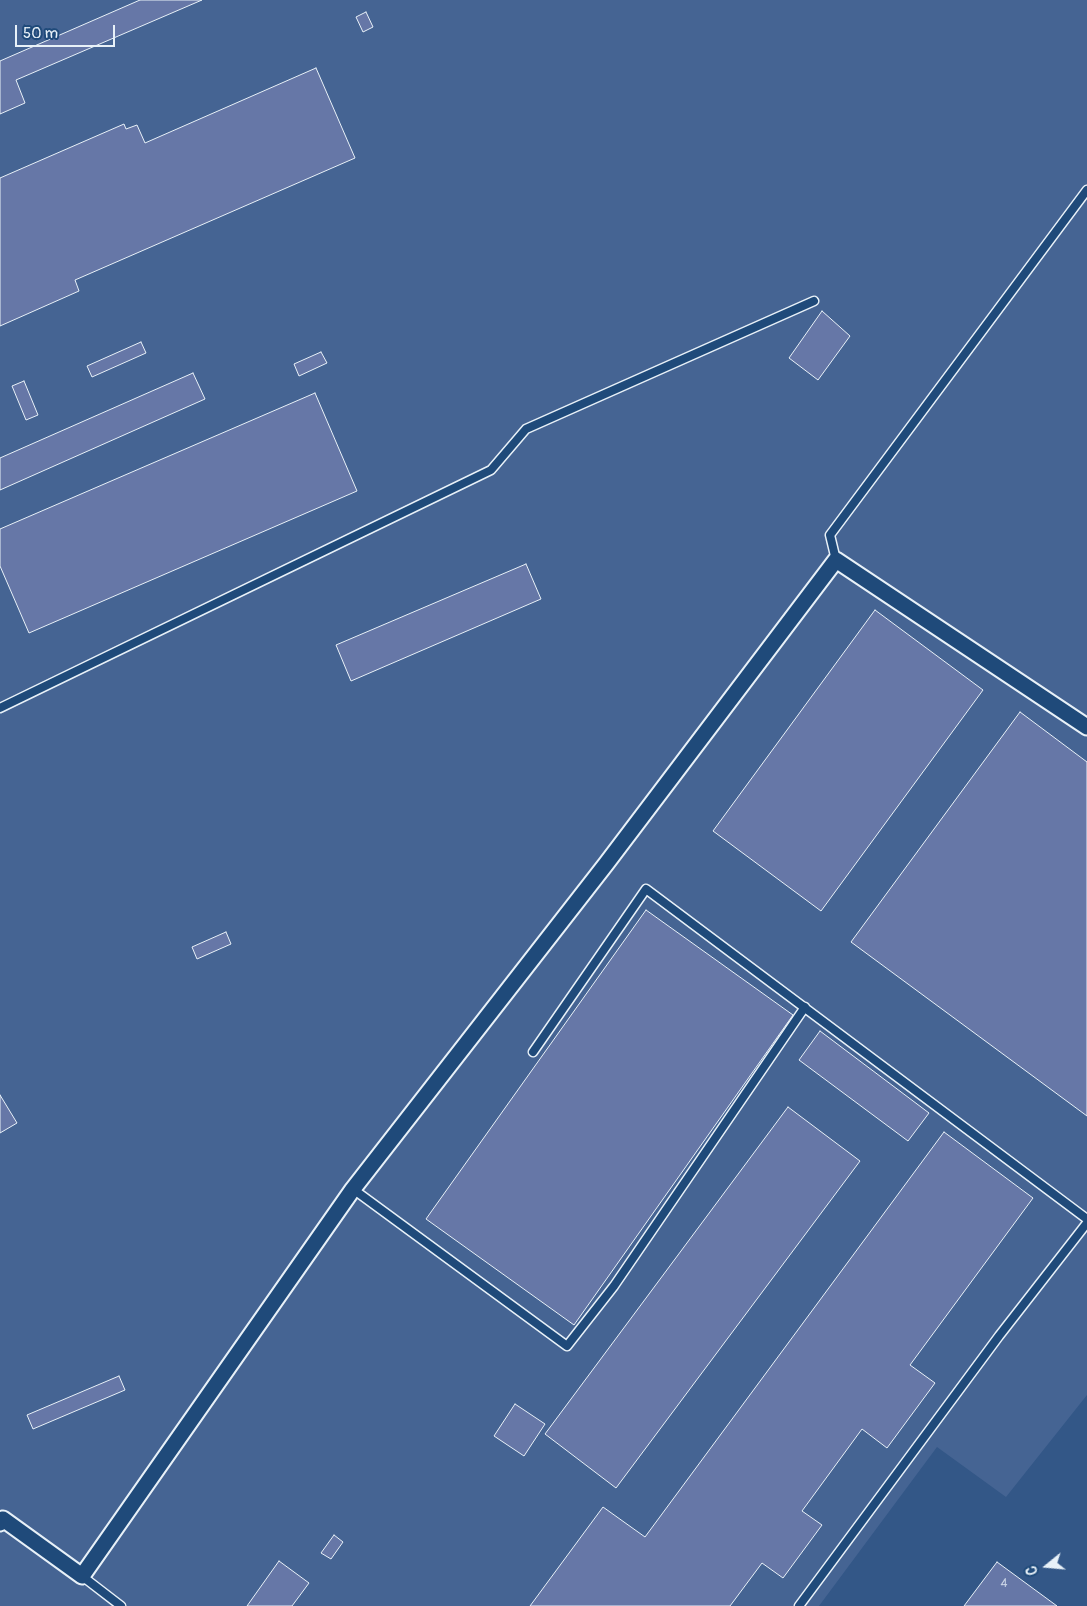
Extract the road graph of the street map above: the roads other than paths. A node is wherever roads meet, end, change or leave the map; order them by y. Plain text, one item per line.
1 (1087, 190) edge
2 (814, 301) dead end
3 (836, 560) junction
4 (0, 708) edge
5 (1087, 727) edge
6 (805, 1007) junction
7 (533, 1052) dead end
8 (353, 1189) junction
9 (1087, 1218) edge
10 (1087, 1223) edge
11 (1, 1517) edge
12 (82, 1576) junction
13 (121, 1606) edge
14 (799, 1606) edge

1 - 3 lane
2 - 4 lane
3 - 5 street
3 - 8 street
6 - 7 lane
6 - 8 lane
6 - 9 lane
8 - 12 street
10 - 14 lane
11 - 12 street
12 - 13 lane

